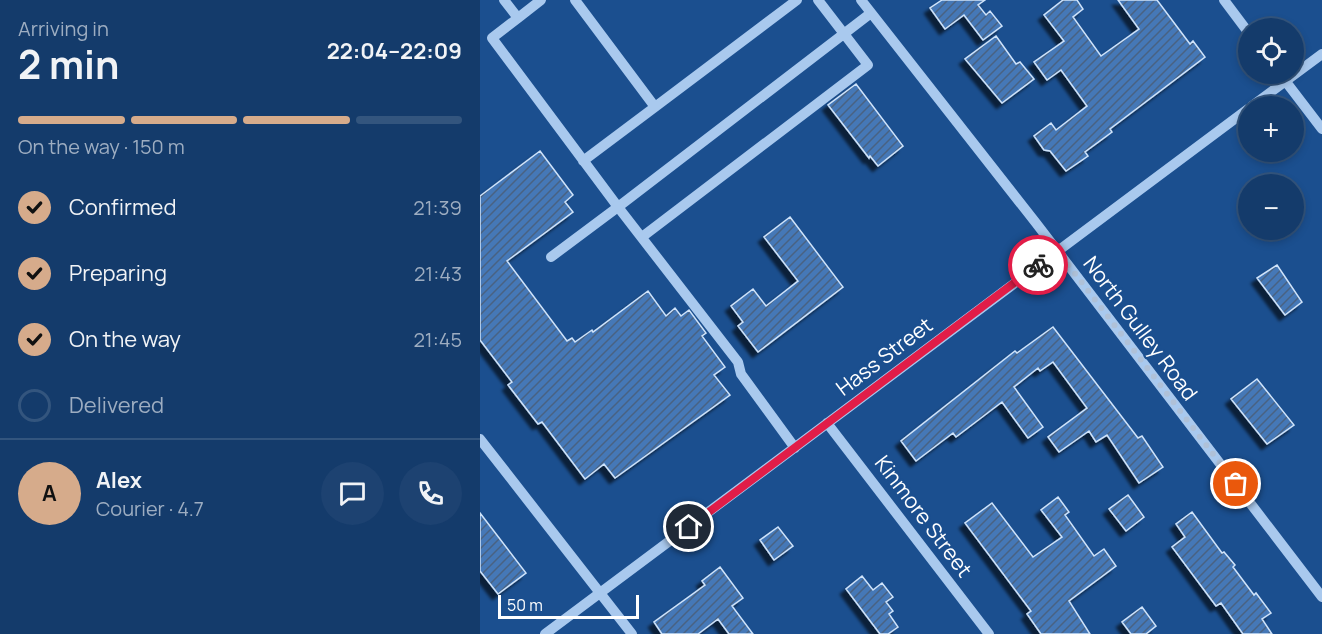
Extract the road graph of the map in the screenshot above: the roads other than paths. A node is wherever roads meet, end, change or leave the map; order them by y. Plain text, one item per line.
1 (504, 0) edge
2 (541, 0) edge
3 (575, 0) edge
4 (797, 0) edge
5 (818, 0) edge
6 (861, 0) edge
7 (1224, 0) edge
8 (871, 13) junction
9 (518, 18) junction
10 (1238, 19) edge
11 (845, 34) junction
12 (1322, 54) edge
13 (1304, 65) edge
14 (1276, 84) edge
15 (1288, 84) edge
16 (1263, 96) edge
17 (655, 107) junction
18 (1238, 117) edge
19 (1322, 129) edge
20 (583, 161) junction
21 (618, 207) junction
22 (642, 237) junction
23 (1057, 250) junction
24 (551, 257) dead end
25 (827, 423) junction
26 (480, 439) edge
27 (795, 448) junction
28 (601, 592) junction
29 (1322, 597) edge
30 (545, 634) edge
31 (632, 634) edge
32 (989, 634) edge

1 - 9 street
2 - 9 street
3 - 17 street
4 - 17 street
5 - 11 street
6 - 8 street, North Gulley Road
7 - 10 street
8 - 11 street
8 - 23 street, North Gulley Road
9 - 20 street
11 - 21 street
11 - 22 street
12 - 13 street, Hass Street
14 - 16 street, Hass Street
15 - 19 street
17 - 20 street
18 - 23 street, Hass Street
20 - 21 street
21 - 22 street
21 - 24 street
22 - 27 street
23 - 25 street, Hass Street
23 - 29 street, North Gulley Road
25 - 27 street, Hass Street
25 - 32 street, Kinmore Street
26 - 28 street
27 - 28 street, Hass Street
28 - 30 street, Hass Street
28 - 31 street

